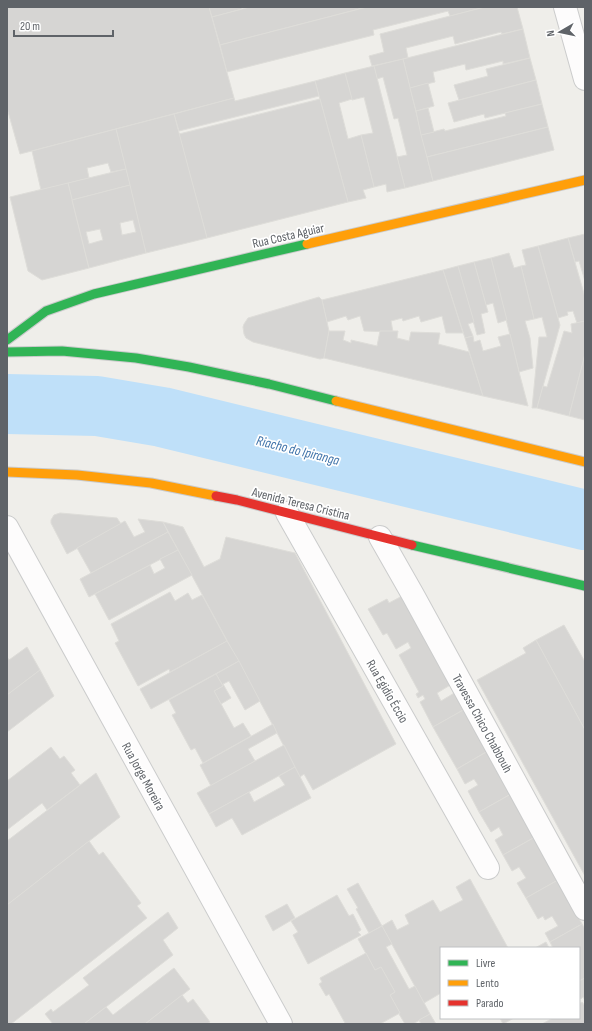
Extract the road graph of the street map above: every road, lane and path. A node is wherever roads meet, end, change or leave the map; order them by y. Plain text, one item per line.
1 (565, 7) edge
2 (585, 79) edge
3 (585, 180) edge
4 (7, 340) edge
5 (7, 352) edge
6 (585, 462) edge
7 (7, 472) edge
8 (287, 513) junction
9 (7, 527) edge
10 (380, 537) junction
11 (585, 586) edge
12 (488, 868) dead end
13 (585, 909) edge
14 (281, 1024) edge

1 - 2 street
3 - 4 main road, Rua Costa Aguiar
5 - 6 main road
7 - 8 main road, Avenida Teresa Cristina
8 - 10 main road, Avenida Teresa Cristina
8 - 12 street, Rua Egidio Éccio
9 - 14 street, Rua Jorge Moreira
10 - 11 main road, Avenida Teresa Cristina
10 - 13 street, Travessa Chico Chabbouh

